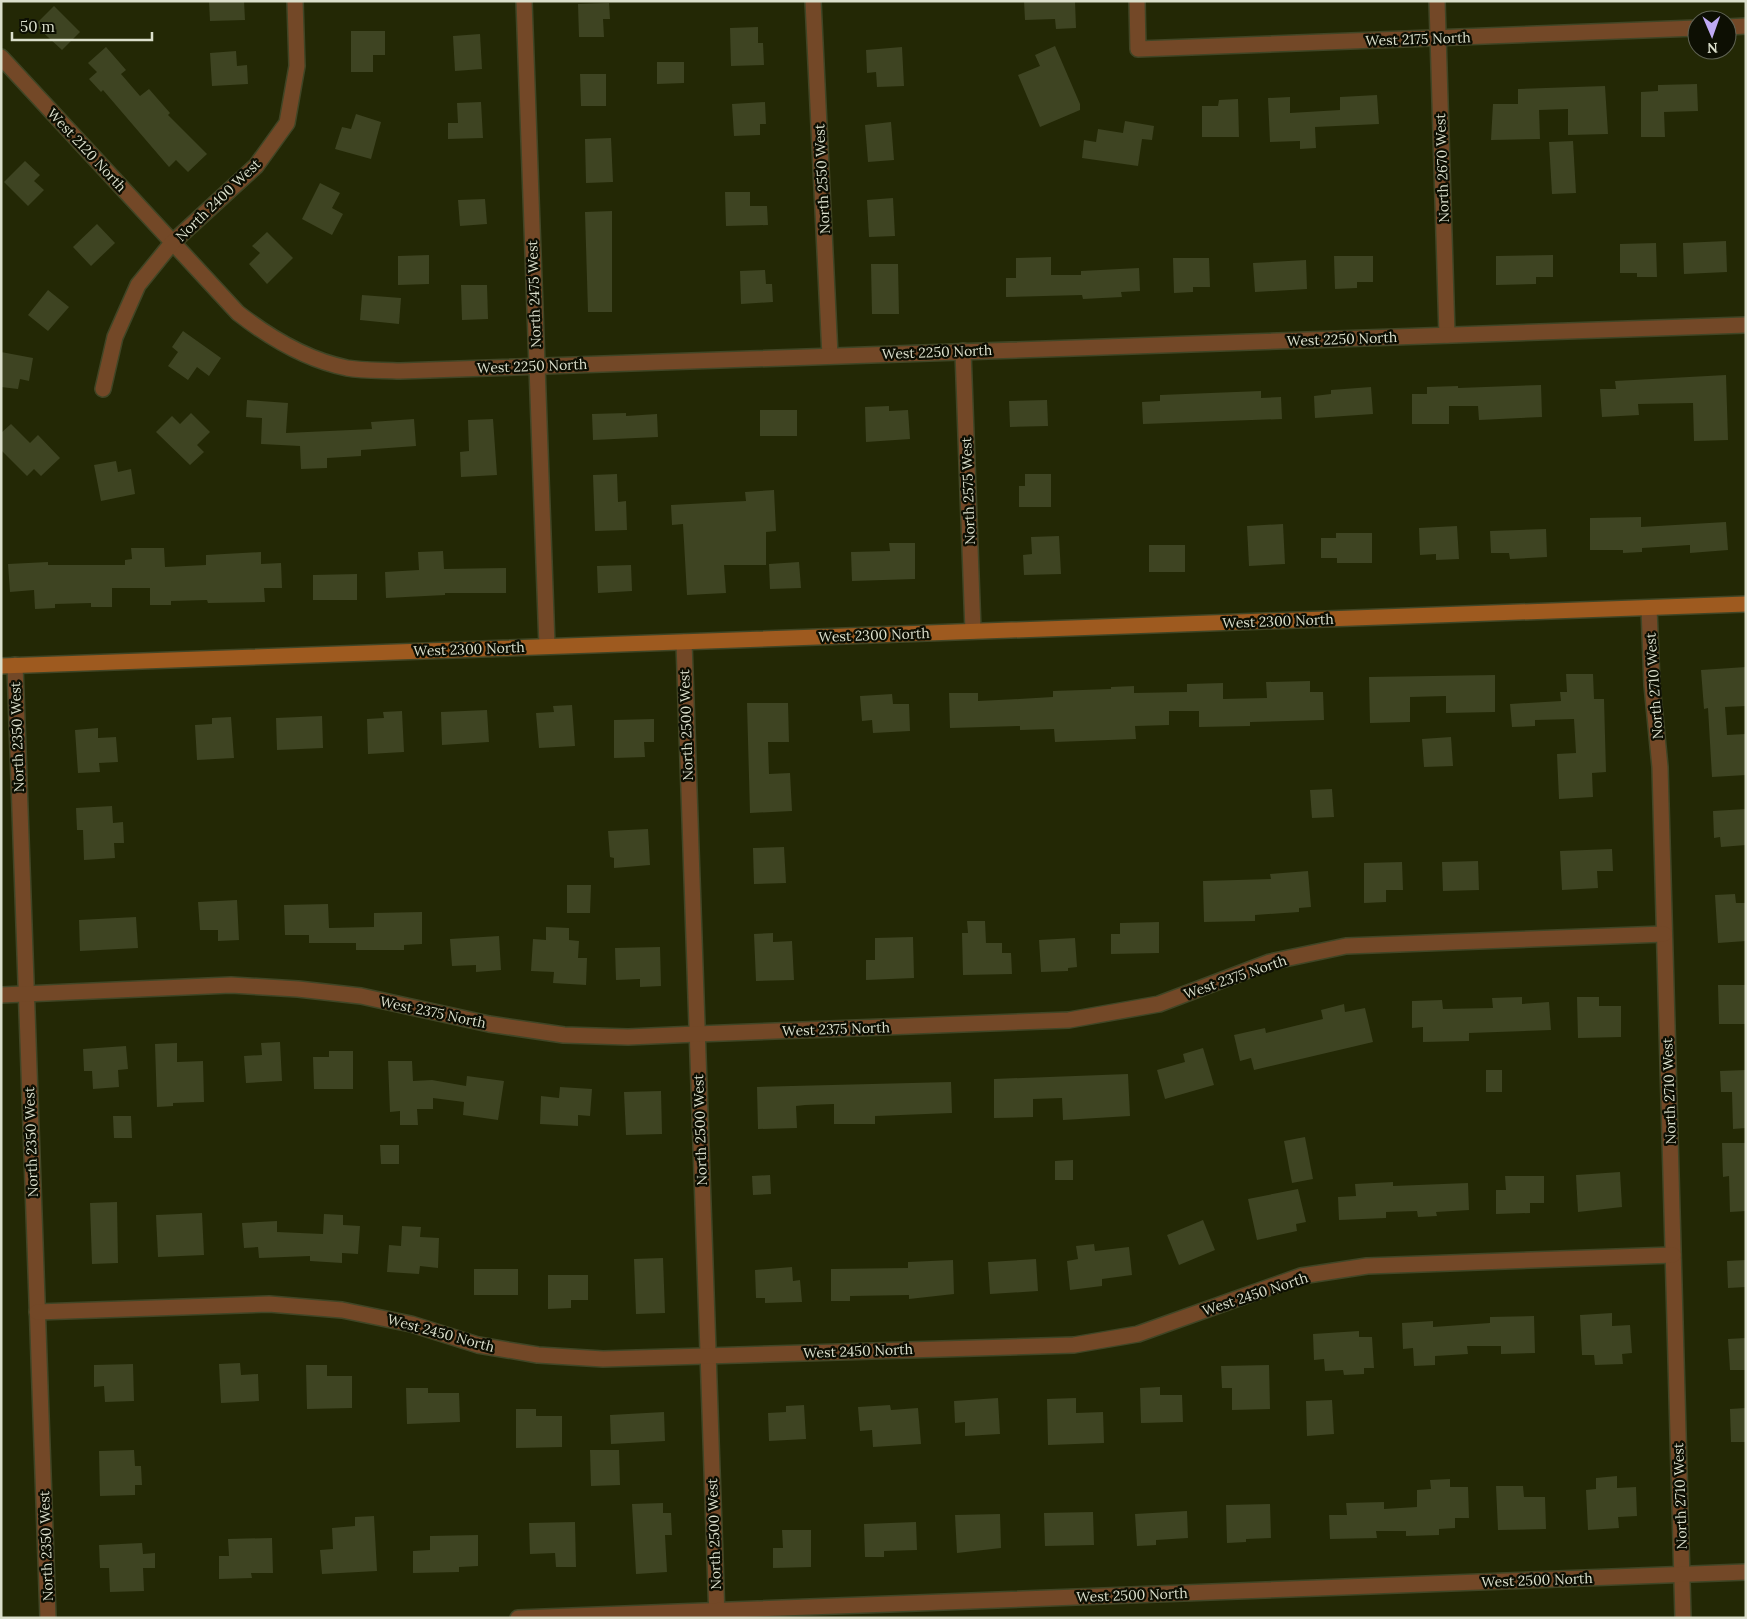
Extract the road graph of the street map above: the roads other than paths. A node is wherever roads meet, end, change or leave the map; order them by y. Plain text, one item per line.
1 (295, 1) edge
2 (524, 1) edge
3 (813, 1) edge
4 (1137, 1) edge
5 (1437, 1) edge
6 (1687, 28) edge
7 (1438, 38) junction
8 (1, 57) edge
9 (172, 243) junction
10 (1746, 325) edge
11 (1447, 335) junction
12 (963, 352) junction
13 (830, 356) junction
14 (537, 366) junction
15 (103, 389) dead end
16 (1746, 604) edge
17 (1649, 608) junction
18 (973, 631) junction
19 (684, 642) junction
20 (547, 646) junction
21 (8, 666) edge
22 (1664, 934) junction
23 (26, 994) junction
24 (1, 995) edge
25 (697, 1034) junction
26 (1673, 1255) junction
27 (38, 1312) junction
28 (708, 1356) junction
29 (1746, 1572) edge
30 (1682, 1574) junction
31 (717, 1614) edge
32 (48, 1618) edge
33 (518, 1618) edge
34 (1683, 1618) edge

1 - 9 street, North 2400 West
2 - 14 street, North 2475 West
3 - 13 street, North 2550 West
4 - 7 street, West 2175 North
5 - 7 street, North 2670 West
6 - 7 street, West 2175 North
7 - 11 street, North 2670 West
8 - 9 street, West 2120 North
9 - 14 street, West 2250 North
9 - 15 street, North 2400 West
10 - 11 street, West 2250 North
11 - 12 street, West 2250 North
12 - 13 street, West 2250 North
12 - 18 street, North 2575 West
13 - 14 street, West 2250 North
14 - 20 street, North 2475 West
16 - 17 street, West 2300 North
17 - 18 street, West 2300 North
17 - 22 street, North 2710 West
18 - 19 street, West 2300 North
19 - 20 street, West 2300 North
19 - 25 street, North 2500 West
20 - 21 street, West 2300 North
21 - 23 street, North 2350 West
22 - 25 street, West 2375 North
22 - 26 street, North 2710 West
23 - 24 street, West 2375 North
23 - 25 street, West 2375 North
23 - 27 street, North 2350 West
25 - 28 street, North 2500 West
26 - 28 street, West 2450 North
26 - 30 street, North 2710 West
27 - 28 street, West 2450 North
27 - 32 street, North 2350 West
28 - 31 street, North 2500 West
29 - 30 street, West 2500 North
30 - 31 street, West 2500 North
30 - 34 street, North 2710 West
31 - 33 street, West 2500 North

